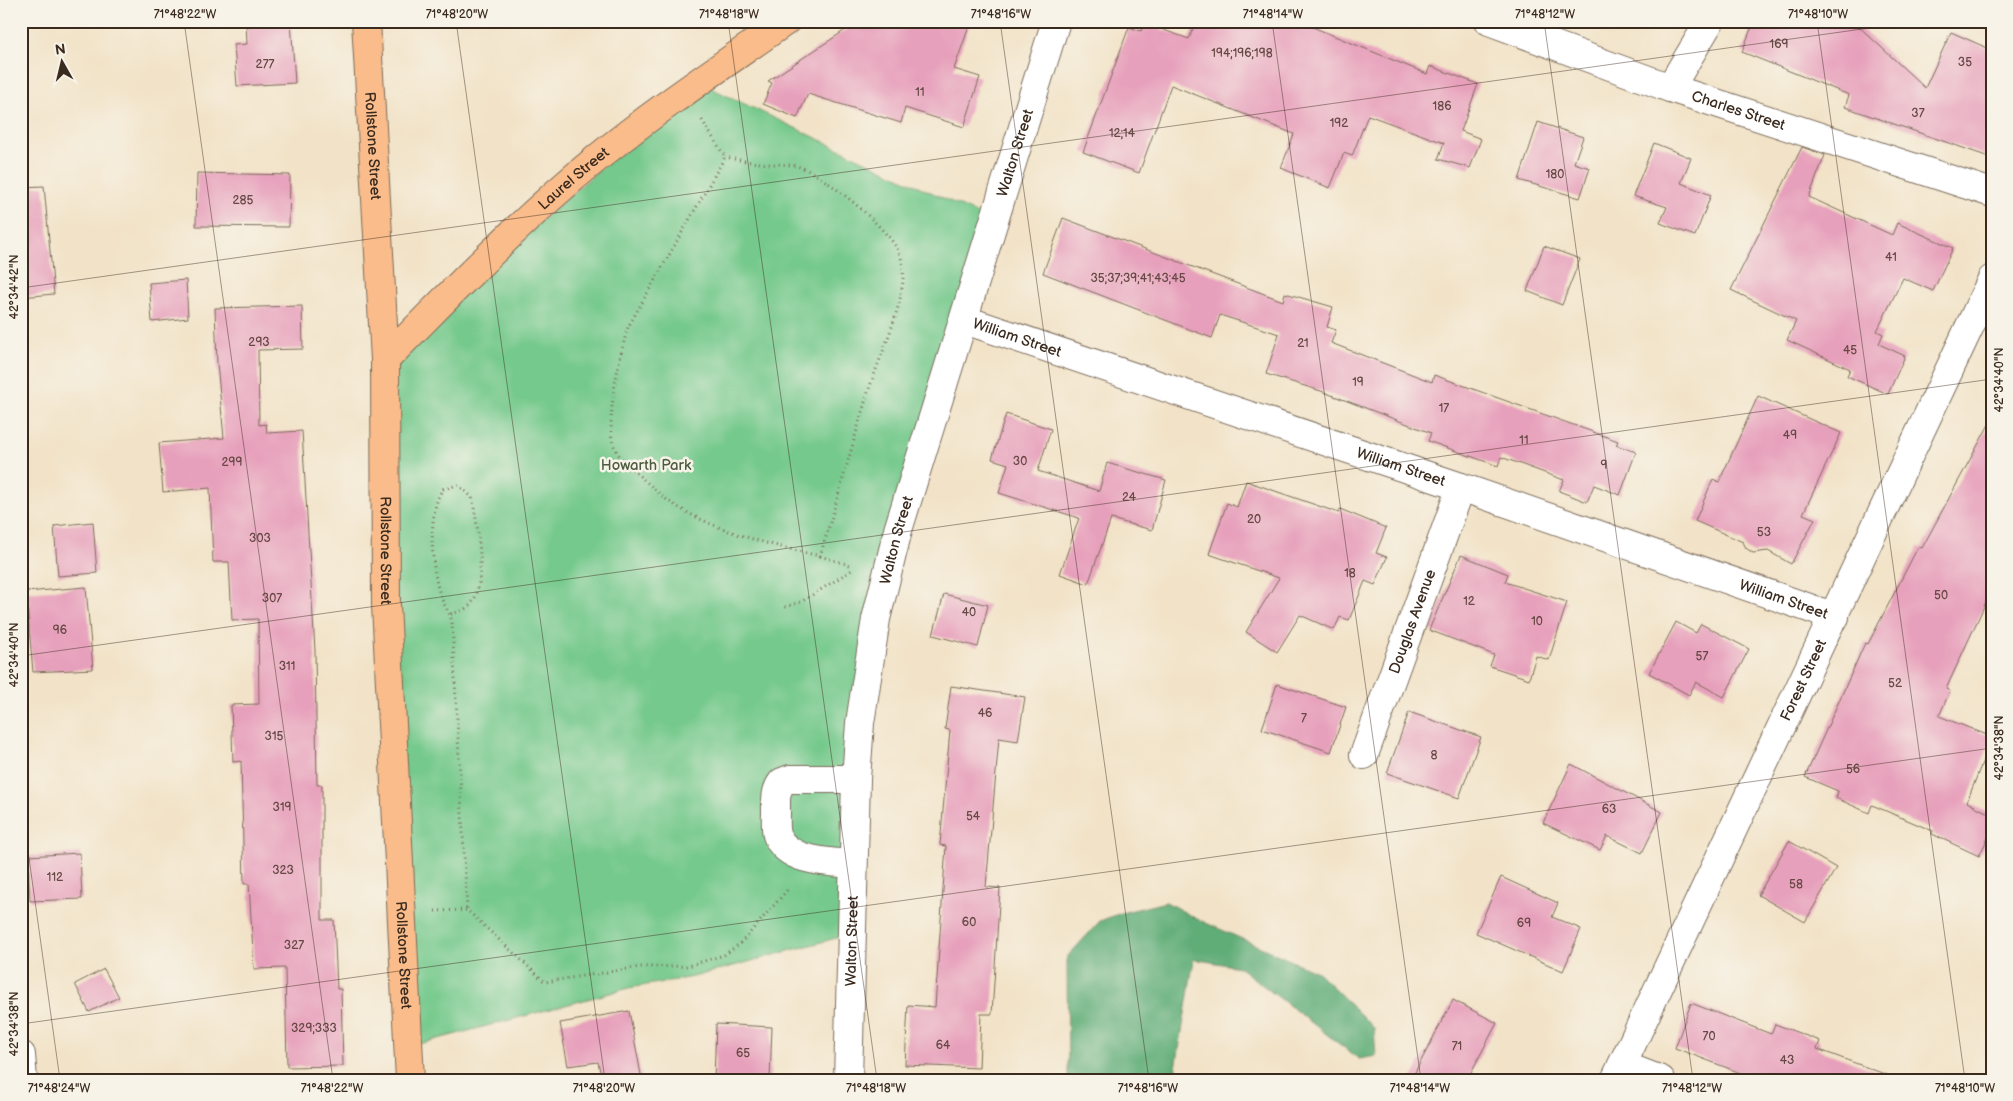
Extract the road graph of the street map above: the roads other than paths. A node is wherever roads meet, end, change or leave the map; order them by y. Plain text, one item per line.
1 (366, 21) edge
2 (786, 21) edge
3 (1056, 21) edge
4 (1488, 21) edge
5 (1710, 21) edge
6 (1670, 88) junction
7 (1992, 193) edge
8 (1992, 280) edge
9 (965, 320) junction
10 (385, 360) junction
11 (1461, 487) junction
12 (1835, 617) junction
13 (1364, 755) dead end
14 (856, 780) junction
15 (853, 864) junction
16 (21, 1055) edge
17 (1619, 1073) edge
18 (23, 1080) edge
19 (410, 1080) edge
20 (848, 1080) edge
21 (1661, 1080) edge

1 - 10 main road, Rollstone Street
2 - 10 main road, Laurel Street
3 - 9 street, Walton Street
4 - 6 street, Charles Street
5 - 6 street
6 - 7 street, Charles Street
8 - 12 street, Forest Street
9 - 11 street, William Street
9 - 14 street, Walton Street
10 - 19 main road, Rollstone Street
11 - 12 street, William Street
11 - 13 street, Douglas Avenue
12 - 17 street, Forest Street
14 - 15 street, Walton Street
14 - 15 street
15 - 20 street, Walton Street
16 - 18 street
17 - 21 street

